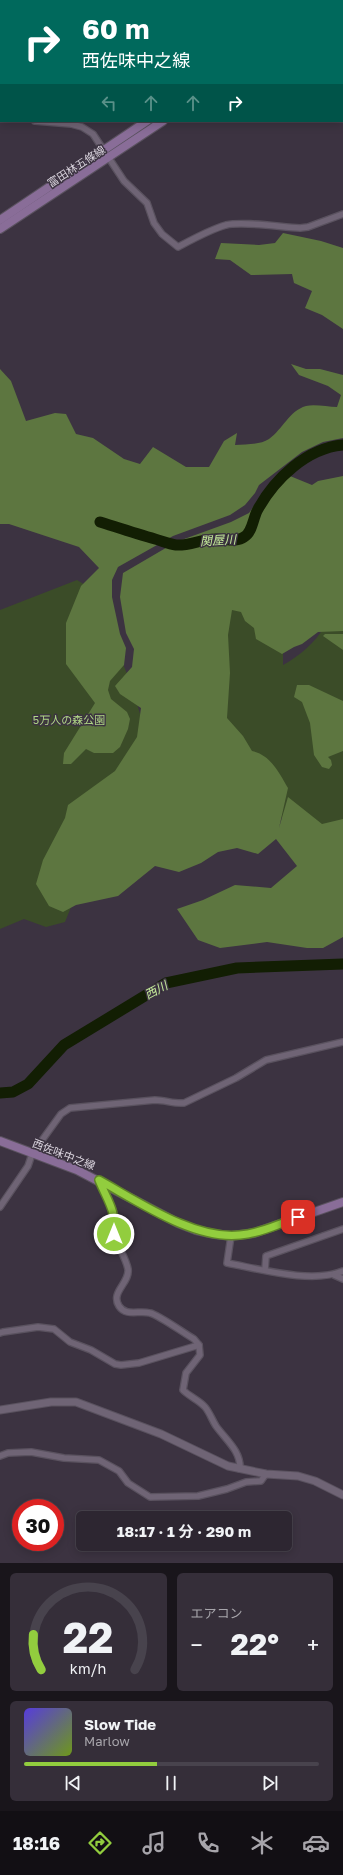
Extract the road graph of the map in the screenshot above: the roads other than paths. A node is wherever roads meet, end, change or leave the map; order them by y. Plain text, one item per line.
1 (47, 122) edge
2 (145, 122) edge
3 (162, 122) edge
4 (103, 150) junction
5 (108, 158) junction
6 (343, 214) edge
7 (0, 220) edge
8 (0, 229) edge
9 (343, 1042) edge
10 (0, 1141) edge
11 (32, 1154) junction
12 (99, 1180) junction
13 (343, 1202) edge
14 (0, 1207) edge
15 (343, 1229) edge
16 (231, 1236) junction
17 (265, 1270) junction
18 (343, 1271) edge
19 (334, 1275) junction
20 (343, 1280) edge
21 (0, 1333) edge
22 (199, 1345) junction
23 (0, 1410) edge
24 (0, 1456) edge
25 (240, 1469) junction
26 (266, 1474) junction
27 (343, 1494) edge

1 - 4 street
2 - 4 main road, 富田林五條線
3 - 5 main road, 富田林五條線
4 - 5 street
4 - 7 main road, 富田林五條線
5 - 6 street
5 - 8 main road, 富田林五條線
9 - 11 street
10 - 11 main road, 西佐味中之線
11 - 12 main road, 西佐味中之線
11 - 14 street
12 - 16 main road, 西佐味中之線
12 - 22 street
13 - 16 main road, 西佐味中之線
15 - 17 street
16 - 17 street
17 - 19 street
18 - 19 street
19 - 20 street
21 - 22 street
22 - 25 street
23 - 25 street
24 - 26 street
25 - 26 street
26 - 27 street

